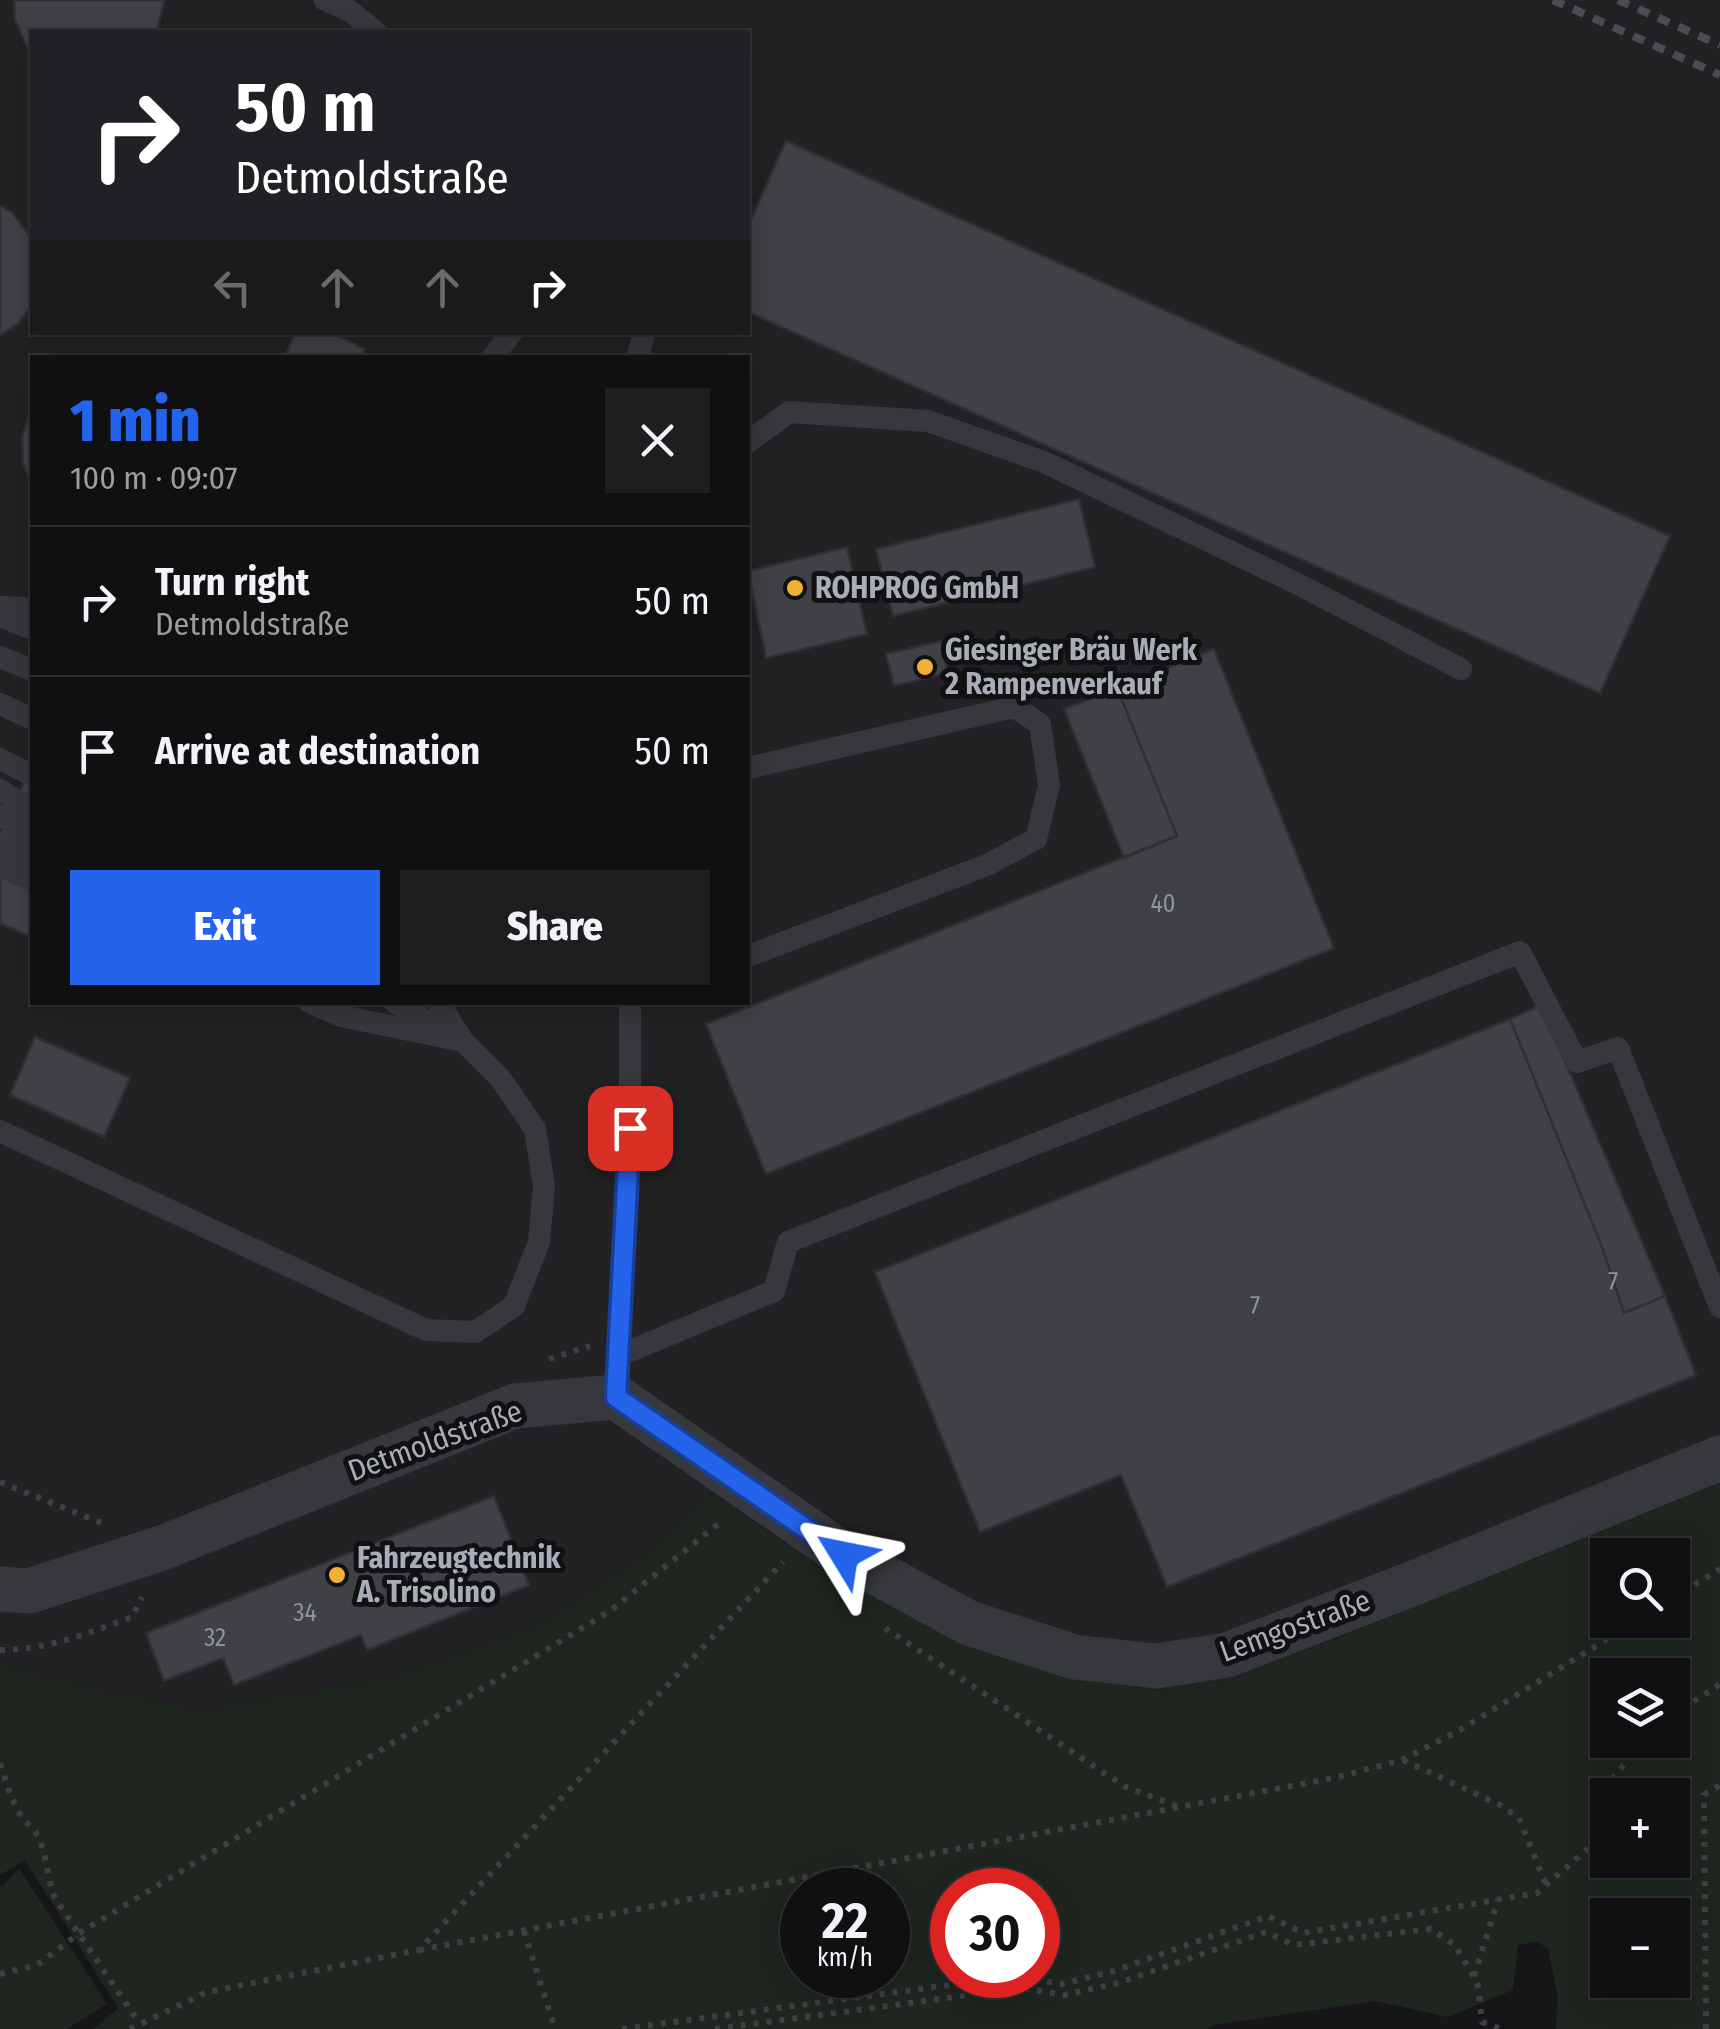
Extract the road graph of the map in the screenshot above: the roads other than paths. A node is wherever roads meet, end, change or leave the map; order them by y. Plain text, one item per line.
1 (325, 0) edge
2 (374, 30) edge
3 (510, 335) edge
4 (494, 355) edge
5 (750, 441) edge
6 (0, 607) edge
7 (30, 608) edge
8 (0, 616) edge
9 (30, 628) edge
10 (0, 656) edge
11 (30, 669) edge
12 (1461, 670) dead end
13 (0, 704) edge
14 (30, 718) edge
15 (0, 760) edge
16 (750, 768) edge
17 (30, 773) edge
18 (0, 790) edge
19 (30, 809) edge
20 (0, 816) edge
21 (30, 833) edge
22 (0, 842) edge
23 (30, 855) edge
24 (0, 866) edge
25 (30, 879) edge
26 (750, 955) edge
27 (316, 1005) edge
28 (364, 1005) edge
29 (399, 1005) edge
30 (420, 1005) edge
31 (440, 1005) edge
32 (633, 1005) edge
33 (421, 1032) junction
34 (463, 1041) junction
35 (0, 1131) edge
36 (1720, 1307) edge
37 (617, 1377) junction
38 (1720, 1458) edge
39 (0, 1589) edge

1 - 2 lane
3 - 4 lane
5 - 12 lane
6 - 7 lane
8 - 9 lane
10 - 11 lane
13 - 14 lane
15 - 17 lane
16 - 26 lane
18 - 19 lane
20 - 21 lane
22 - 23 lane
24 - 25 lane
27 - 33 lane
28 - 33 lane
29 - 34 lane
30 - 34 lane
31 - 34 lane
32 - 37 lane
33 - 34 lane
34 - 35 lane
36 - 37 lane
37 - 38 street, Lemgostraße
37 - 39 street, Detmoldstraße

